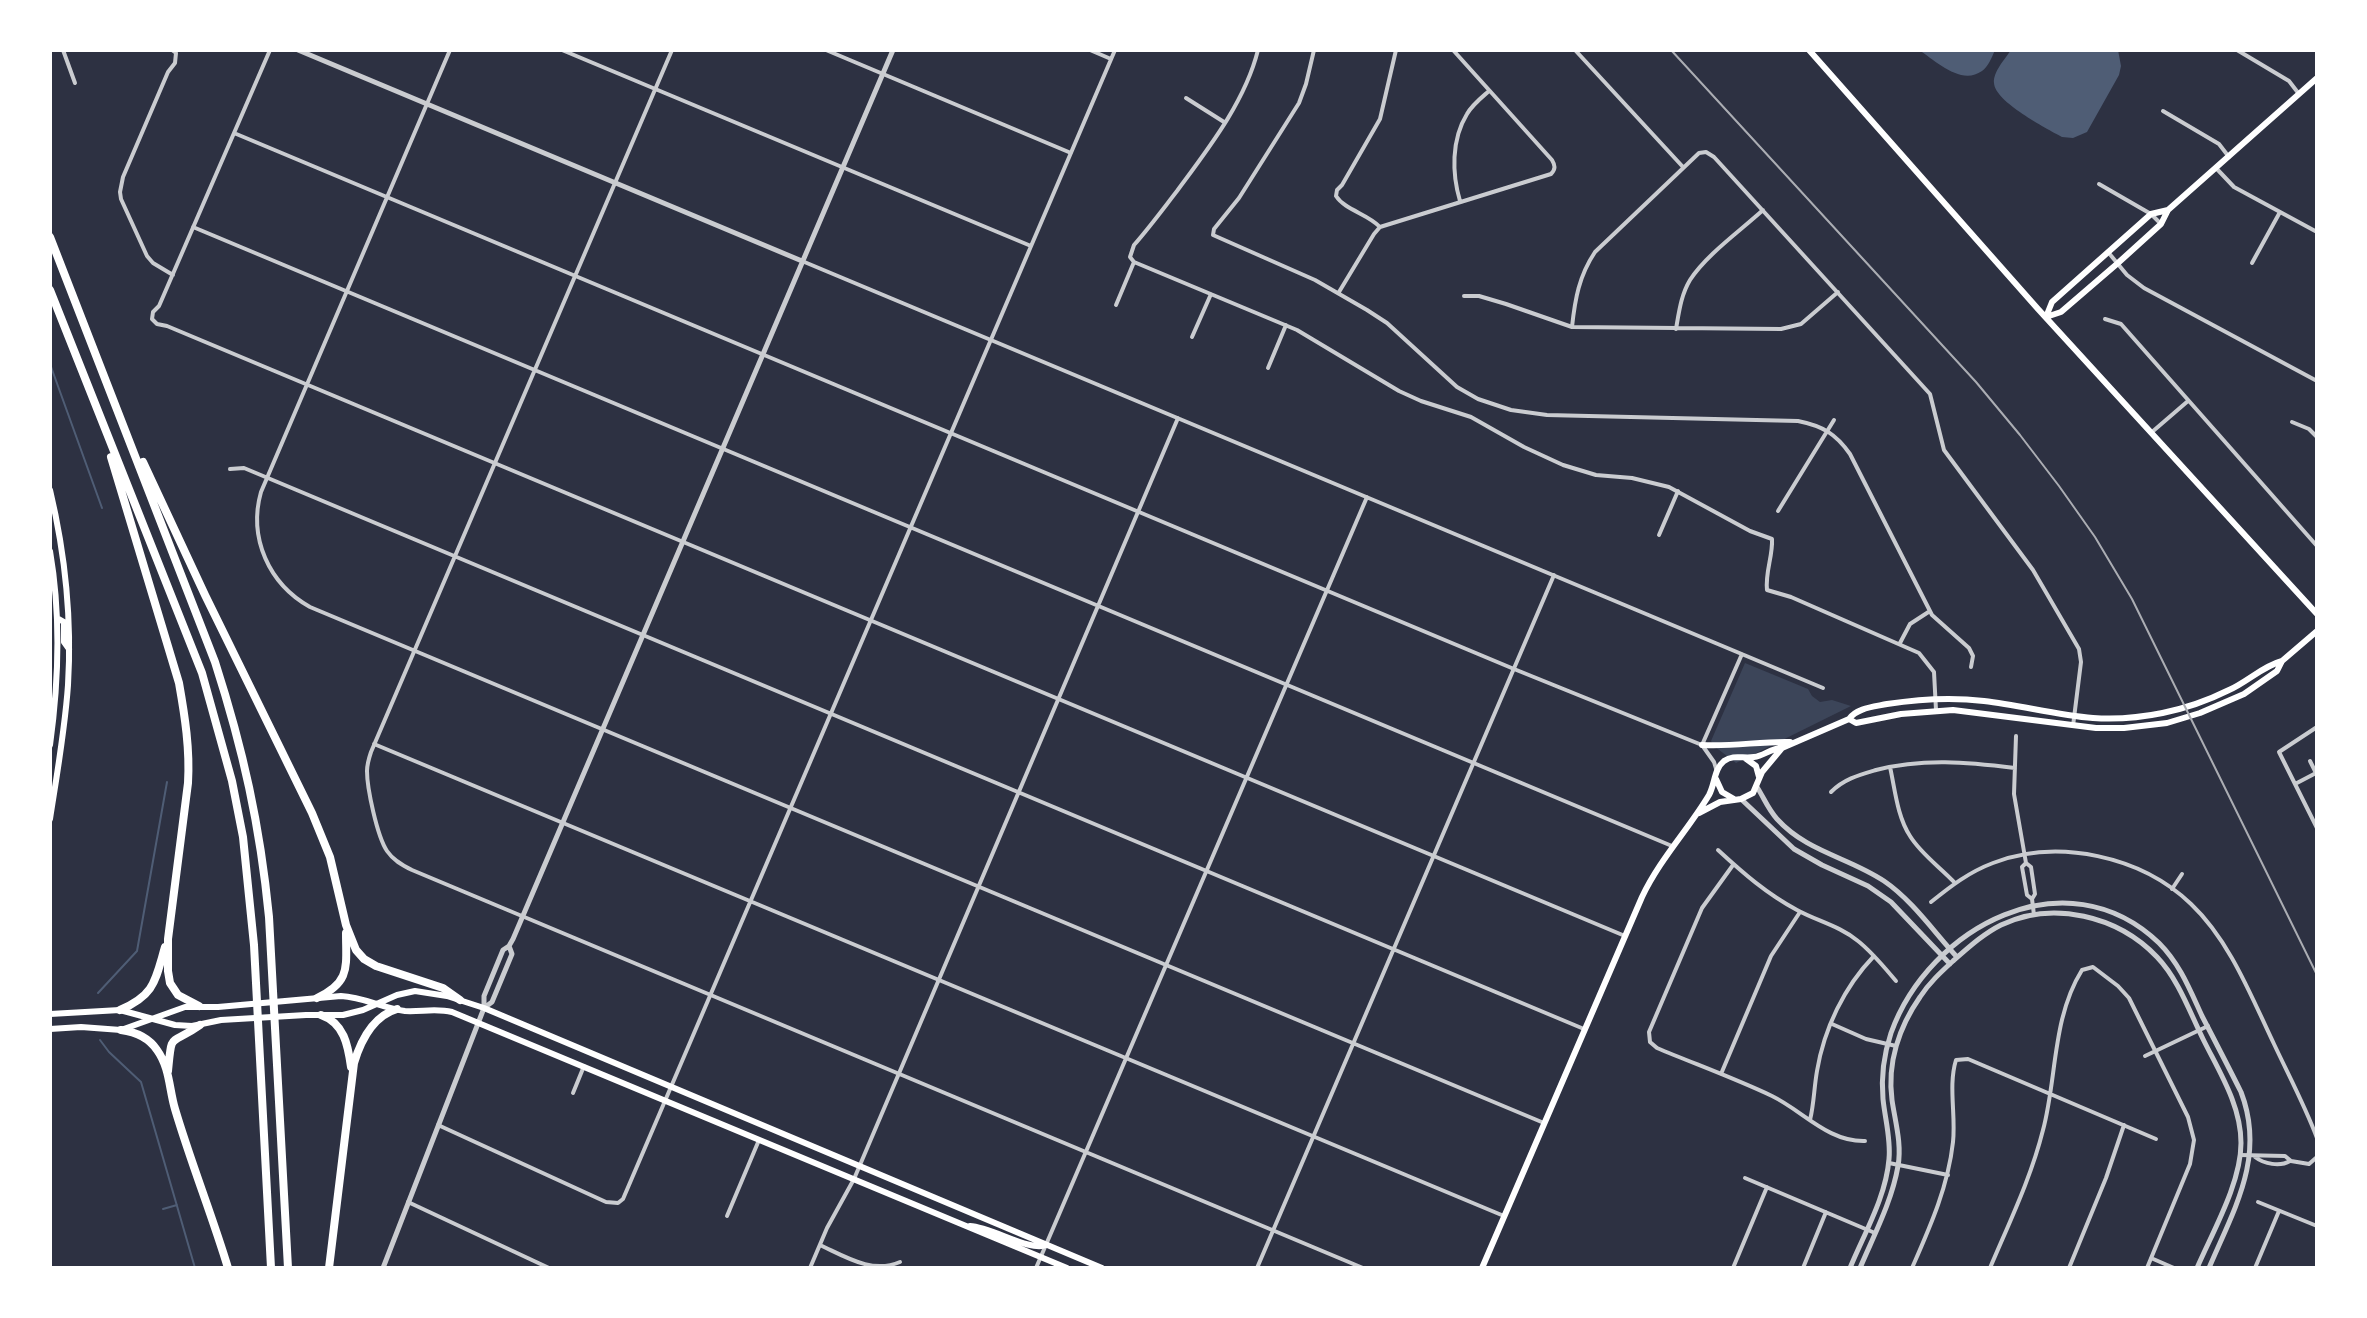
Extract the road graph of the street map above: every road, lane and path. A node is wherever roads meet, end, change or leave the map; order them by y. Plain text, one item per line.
1 (63, 50) edge
2 (172, 50) edge
3 (270, 50) edge
4 (298, 50) edge
5 (450, 50) edge
6 (562, 50) edge
7 (672, 50) edge
8 (826, 50) edge
9 (893, 50) edge
10 (1090, 50) edge
11 (1115, 50) edge
12 (1258, 50) edge
13 (1314, 50) edge
14 (1396, 50) edge
15 (1453, 50) edge
16 (1575, 50) edge
17 (1809, 50) edge
18 (2237, 50) edge
19 (1111, 59) junction
20 (883, 74) junction
21 (2317, 78) edge
22 (75, 83) dead end
23 (655, 89) junction
24 (1490, 91) junction
25 (2299, 94) junction
26 (1186, 98) dead end
27 (427, 103) junction
28 (2163, 111) dead end
29 (1224, 122) junction
30 (234, 133) junction
31 (1071, 153) junction
32 (2229, 157) junction
33 (843, 167) junction
34 (1683, 167) junction
35 (2216, 168) junction
36 (615, 182) junction
37 (2099, 184) dead end
38 (387, 198) junction
39 (1460, 201) junction
40 (1763, 210) junction
41 (2168, 210) junction
42 (2280, 212) junction
43 (2151, 214) junction
44 (2161, 224) junction
45 (193, 227) junction
46 (1380, 227) junction
47 (2317, 232) edge
48 (50, 237) edge
49 (1031, 246) junction
50 (2108, 252) junction
51 (802, 261) junction
52 (1134, 262) junction
53 (2118, 263) junction
54 (2252, 263) dead end
55 (173, 275) junction
56 (575, 276) junction
57 (50, 290) edge
58 (347, 291) junction
59 (1339, 292) junction
60 (1838, 292) junction
61 (1211, 294) junction
62 (1464, 296) dead end
63 (1116, 305) dead end
64 (2046, 317) junction
65 (2105, 319) dead end
66 (1286, 325) junction
67 (1572, 327) junction
68 (1676, 329) junction
69 (1192, 337) dead end
70 (991, 339) junction
71 (763, 355) junction
72 (1268, 368) dead end
73 (535, 369) junction
74 (2317, 381) edge
75 (307, 385) junction
76 (111, 393) junction
77 (2189, 400) junction
78 (1178, 418) junction
79 (1834, 420) dead end
80 (2292, 422) dead end
81 (102, 425) junction
82 (1828, 429) junction
83 (950, 433) junction
84 (2151, 434) junction
85 (2317, 437) edge
86 (723, 448) junction
87 (495, 463) junction
88 (230, 469) dead end
89 (267, 478) junction
90 (50, 490) edge
91 (1678, 491) junction
92 (1367, 497) junction
93 (1778, 511) dead end
94 (52, 512) edge
95 (1138, 512) junction
96 (910, 527) junction
97 (1659, 535) dead end
98 (682, 542) junction
99 (2317, 546) edge
100 (50, 551) edge
101 (455, 557) junction
102 (1554, 575) junction
103 (1326, 591) junction
104 (1098, 606) junction
105 (1930, 611) junction
106 (2317, 614) edge
107 (57, 618) junction
108 (870, 620) junction
109 (2317, 631) edge
110 (643, 635) junction
111 (1900, 643) junction
112 (69, 649) junction
113 (414, 650) junction
114 (1742, 654) junction
115 (2282, 661) junction
116 (1971, 667) dead end
117 (1514, 669) junction
118 (1286, 684) junction
119 (1823, 688) dead end
120 (1058, 699) junction
121 (1936, 699) junction
122 (1936, 710) junction
123 (830, 714) junction
124 (2075, 716) junction
125 (1849, 719) junction
126 (2073, 726) junction
127 (2317, 727) edge
128 (602, 729) junction
129 (52, 731) junction
130 (62, 733) junction
131 (2016, 736) dead end
132 (1794, 742) junction
133 (374, 744) junction
134 (50, 745) edge
135 (1702, 745) junction
136 (1782, 748) junction
137 (1745, 758) junction
138 (2310, 761) dead end
139 (1474, 763) junction
140 (1890, 767) junction
141 (2015, 768) junction
142 (2316, 774) edge
143 (1716, 776) junction
144 (1246, 778) junction
145 (1758, 784) junction
146 (2295, 784) junction
147 (1831, 792) dead end
148 (1018, 793) junction
149 (1737, 799) junction
150 (790, 807) junction
151 (1699, 813) junction
152 (50, 819) edge
153 (562, 822) junction
154 (2317, 828) edge
155 (1672, 846) junction
156 (1718, 850) dead end
157 (2024, 855) junction
158 (1434, 856) junction
159 (1733, 865) junction
160 (1206, 871) junction
161 (2182, 874) dead end
162 (1955, 883) junction
163 (978, 886) junction
164 (2172, 889) junction
165 (750, 901) junction
166 (1931, 902) dead end
167 (2032, 902) junction
168 (1800, 912) junction
169 (2034, 915) junction
170 (523, 916) junction
171 (346, 925) junction
172 (1625, 936) junction
173 (168, 939) junction
174 (1394, 950) junction
175 (1951, 950) junction
176 (1874, 956) junction
177 (1943, 956) junction
178 (1957, 957) junction
179 (1950, 964) junction
180 (1166, 965) junction
181 (938, 980) junction
182 (1896, 981) dead end
183 (710, 995) junction
184 (317, 998) junction
185 (460, 1000) junction
186 (377, 1004) junction
187 (199, 1006) junction
188 (484, 1008) junction
189 (397, 1009) junction
190 (120, 1010) junction
191 (50, 1014) edge
192 (321, 1015) junction
193 (152, 1018) junction
194 (479, 1022) junction
195 (1832, 1024) junction
196 (200, 1025) junction
197 (2208, 1026) junction
198 (50, 1029) edge
199 (1584, 1029) junction
200 (121, 1030) junction
201 (2199, 1030) junction
202 (1354, 1044) junction
203 (1887, 1045) junction
204 (1896, 1046) junction
205 (2155, 1052) junction
206 (2145, 1056) dead end
207 (1126, 1059) junction
208 (584, 1066) junction
209 (352, 1072) junction
210 (168, 1073) junction
211 (898, 1073) junction
212 (1721, 1074) junction
213 (671, 1088) junction
214 (573, 1093) dead end
215 (2052, 1094) junction
216 (665, 1101) junction
217 (1810, 1120) junction
218 (1544, 1123) junction
219 (438, 1125) junction
220 (2124, 1125) junction
221 (1314, 1137) junction
222 (2317, 1138) edge
223 (2156, 1139) dead end
224 (759, 1140) junction
225 (1865, 1141) dead end
226 (1086, 1152) junction
227 (2240, 1155) junction
228 (2253, 1157) junction
229 (2316, 1158) edge
230 (1889, 1163) junction
231 (1898, 1164) junction
232 (859, 1167) junction
233 (1948, 1175) junction
234 (1745, 1178) dead end
235 (854, 1179) junction
236 (1767, 1187) junction
237 (408, 1202) junction
238 (2258, 1202) dead end
239 (2279, 1211) junction
240 (1826, 1212) junction
241 (727, 1216) dead end
242 (1504, 1216) junction
243 (966, 1226) junction
244 (2317, 1226) edge
245 (1866, 1229) junction
246 (1273, 1231) junction
247 (1875, 1233) junction
248 (820, 1245) junction
249 (1046, 1245) junction
250 (1041, 1257) junction
251 (2151, 1258) junction
252 (900, 1262) dead end
253 (228, 1268) edge
254 (271, 1268) edge
255 (288, 1268) edge
256 (329, 1268) edge
257 (383, 1268) edge
258 (549, 1268) edge
259 (810, 1268) edge
260 (1036, 1268) edge
261 (1067, 1268) edge
262 (1102, 1268) edge
263 (1257, 1268) edge
264 (1363, 1268) edge
265 (1482, 1268) edge
266 (1733, 1268) edge
267 (1803, 1268) edge
268 (1850, 1268) edge
269 (1860, 1268) edge
270 (1912, 1268) edge
271 (1990, 1268) edge
272 (2069, 1268) edge
273 (2147, 1268) edge
274 (2174, 1268) edge
275 (2197, 1268) edge
276 (2209, 1268) edge
277 (2255, 1268) edge

1 - 22 street
2 - 55 street
3 - 30 street
4 - 27 street
5 - 27 street
6 - 23 street
7 - 23 street
8 - 20 street
9 - 20 street
10 - 19 street
11 - 19 street
12 - 29 street
13 - 59 street
14 - 46 street
15 - 24 street
16 - 34 street
17 - 64 main road
18 - 25 street
19 - 31 street
20 - 31 street
20 - 33 street
21 - 25 main road
23 - 33 street
23 - 36 street
24 - 39 street
24 - 39 street
25 - 32 main road
26 - 29 street
27 - 36 street
27 - 38 street
28 - 32 street
29 - 52 street
30 - 38 street
30 - 45 street
31 - 49 street
32 - 35 main road
33 - 49 street
33 - 51 street
34 - 40 street
34 - 67 street
35 - 41 main road
35 - 42 street
36 - 51 street
36 - 56 street
37 - 43 street
38 - 56 street
38 - 58 street
39 - 46 street
40 - 60 street
40 - 68 street
41 - 43 main road
41 - 44 main road
42 - 47 street
42 - 54 street
43 - 44 street
43 - 50 main road
44 - 53 main road
45 - 55 street
45 - 58 street
46 - 59 street
48 - 76 highway
49 - 70 street
50 - 53 street
50 - 64 main road
51 - 70 street
51 - 71 street
52 - 61 street
52 - 63 street
53 - 64 main road
53 - 74 street
55 - 75 street
56 - 71 street
56 - 73 street
57 - 81 highway
58 - 73 street
58 - 75 street
59 - 82 street
60 - 68 street
60 - 124 street
61 - 66 street
61 - 69 street
62 - 67 street
64 - 84 main road
65 - 77 street
66 - 72 street
66 - 91 street
67 - 68 street
70 - 78 street
70 - 83 street
71 - 83 street
71 - 86 street
73 - 86 street
73 - 87 street
75 - 87 street
75 - 89 street
76 - 171 highway
76 - 255 highway
77 - 84 street
77 - 99 street
78 - 92 street
78 - 95 street
79 - 82 street
80 - 85 street
81 - 173 highway
81 - 254 highway
82 - 93 street
82 - 105 street
83 - 95 street
83 - 96 street
84 - 106 main road
86 - 96 street
86 - 98 street
87 - 98 street
87 - 101 street
88 - 89 street
89 - 101 street
89 - 113 street
90 - 94 main road
91 - 97 street
91 - 111 street
92 - 102 street
92 - 103 street
94 - 112 main road
95 - 103 street
95 - 104 street
96 - 104 street
96 - 108 street
98 - 108 street
98 - 110 street
100 - 107 main road
101 - 110 street
101 - 113 street
102 - 114 street
102 - 117 street
103 - 117 street
103 - 118 street
104 - 118 street
104 - 120 street
105 - 111 street
105 - 116 street
107 - 112 main road
107 - 129 main road
108 - 120 street
108 - 123 street
109 - 115 main road
110 - 123 street
110 - 128 street
111 - 121 street
112 - 130 main road
113 - 128 street
113 - 133 street
114 - 119 street
114 - 135 street
115 - 124 main road
115 - 126 main road
117 - 135 street
117 - 139 street
118 - 139 street
118 - 144 street
120 - 144 street
120 - 148 street
121 - 122 street
121 - 124 main road
121 - 125 main road
122 - 125 main road
122 - 126 main road
123 - 148 street
123 - 150 street
124 - 126 street
125 - 132 main road
127 - 146 street
128 - 150 street
128 - 153 street
129 - 130 main road
129 - 134 main road
130 - 152 main road
131 - 141 street
132 - 135 main road
132 - 136 main road
133 - 153 street
133 - 170 street
135 - 143 street
136 - 137 main road
136 - 145 main road
137 - 143 main road
137 - 145 main road
138 - 142 street
139 - 155 street
139 - 158 street
140 - 141 street
140 - 147 street
140 - 162 street
141 - 157 street
142 - 146 street
143 - 149 main road
143 - 151 main road
144 - 158 street
144 - 160 street
145 - 149 main road
145 - 175 street
146 - 154 street
148 - 160 street
148 - 163 street
149 - 151 main road
149 - 177 street
150 - 163 street
150 - 165 street
151 - 155 main road
153 - 165 street
153 - 170 street
155 - 172 main road
156 - 159 street
157 - 162 street
157 - 164 street
157 - 167 street
158 - 172 street
158 - 174 street
159 - 168 street
159 - 212 street
160 - 174 street
160 - 180 street
161 - 164 street
162 - 166 street
163 - 180 street
163 - 181 street
164 - 222 street
165 - 181 street
165 - 183 street
167 - 169 street
167 - 175 street
167 - 197 street
168 - 176 street
168 - 212 street
169 - 178 street
169 - 201 street
170 - 183 street
170 - 188 street
171 - 184 highway
171 - 185 highway
172 - 199 main road
173 - 187 highway
173 - 190 highway
174 - 199 street
174 - 202 street
175 - 177 street
175 - 178 street
176 - 182 street
176 - 195 street
177 - 179 street
177 - 203 street
178 - 179 street
179 - 204 street
180 - 202 street
180 - 207 street
181 - 207 street
181 - 211 street
183 - 211 street
183 - 213 street
184 - 186 main road
184 - 187 main road
185 - 186 main road
185 - 188 main road
186 - 189 main road
186 - 192 main road
187 - 193 main road
188 - 194 street
188 - 213 main road
189 - 194 main road
189 - 209 highway
190 - 191 main road
190 - 193 main road
192 - 196 main road
192 - 209 highway
193 - 196 main road
193 - 200 main road
194 - 208 main road
194 - 219 street
195 - 203 street
195 - 217 street
196 - 210 highway
197 - 201 street
197 - 228 street
198 - 200 main road
199 - 218 main road
200 - 210 highway
201 - 205 street
201 - 227 street
202 - 218 street
202 - 221 street
203 - 204 street
203 - 230 street
204 - 231 street
205 - 206 street
205 - 215 street
205 - 251 street
207 - 221 street
207 - 226 street
208 - 214 street
208 - 216 main road
209 - 256 highway
210 - 253 highway
211 - 226 street
211 - 232 street
212 - 217 street
213 - 216 street
213 - 232 main road
215 - 220 street
215 - 233 street
215 - 271 street
216 - 219 street
216 - 224 main road
217 - 225 street
218 - 242 main road
219 - 237 street
220 - 223 street
220 - 272 street
221 - 242 street
221 - 246 street
224 - 235 main road
224 - 241 street
226 - 246 street
226 - 249 street
227 - 228 street
227 - 275 street
228 - 229 street
228 - 276 street
230 - 231 street
230 - 245 street
231 - 233 street
231 - 247 street
232 - 235 street
232 - 249 main road
233 - 270 street
234 - 236 street
235 - 243 main road
235 - 248 street
236 - 240 street
236 - 266 street
237 - 257 street
237 - 258 street
238 - 239 street
239 - 244 street
239 - 277 street
240 - 245 street
240 - 267 street
242 - 265 main road
243 - 249 main road
243 - 250 main road
245 - 247 street
245 - 268 street
246 - 263 street
246 - 264 street
247 - 269 street
248 - 252 street
248 - 259 street
249 - 250 street
249 - 262 main road
250 - 260 street
250 - 261 main road
251 - 273 street
251 - 274 street

